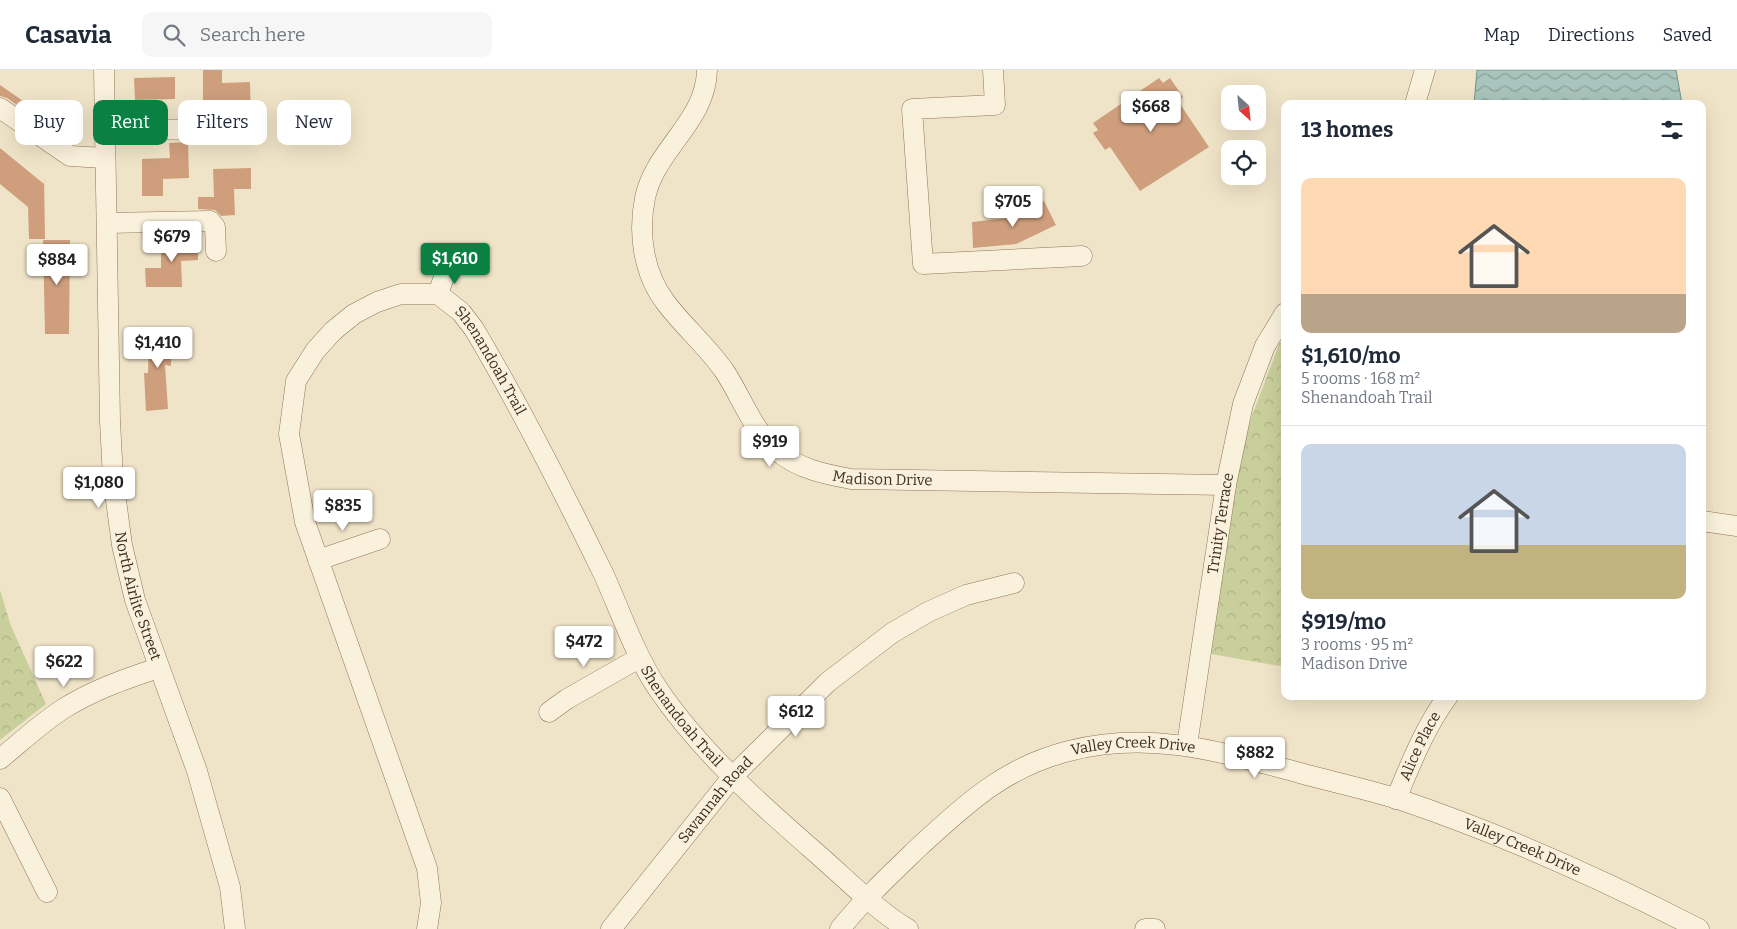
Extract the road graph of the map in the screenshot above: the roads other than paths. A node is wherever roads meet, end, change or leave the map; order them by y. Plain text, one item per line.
1 (104, 70) edge
2 (707, 70) edge
3 (993, 70) edge
4 (1425, 70) edge
5 (105, 100) edge
6 (1416, 100) edge
7 (0, 108) edge
8 (105, 145) edge
9 (105, 158) junction
10 (106, 223) junction
11 (216, 251) dead end
12 (1082, 256) dead end
13 (445, 274) dead end
14 (438, 294) junction
15 (1281, 319) edge
16 (1226, 485) junction
17 (1706, 522) edge
18 (1737, 526) edge
19 (380, 539) dead end
20 (318, 560) junction
21 (1014, 582) dead end
22 (639, 658) junction
23 (158, 668) junction
24 (1446, 700) edge
25 (550, 712) dead end
26 (1187, 745) junction
27 (0, 759) edge
28 (734, 776) junction
29 (0, 798) edge
30 (1396, 799) junction
31 (47, 892) dead end
32 (867, 897) junction
33 (234, 929) edge
34 (427, 929) edge
35 (611, 929) edge
36 (840, 929) edge
37 (908, 929) edge
38 (1145, 929) edge
39 (1155, 929) edge
40 (1699, 929) edge

1 - 5 street, North Airlite Street
2 - 16 street, Madison Drive
3 - 12 street
4 - 6 street
7 - 9 street
8 - 9 street, North Airlite Street
9 - 10 street, North Airlite Street
10 - 11 street
10 - 23 street, North Airlite Street
13 - 14 street
14 - 20 street
14 - 22 street, Shenandoah Trail
15 - 16 street, Trinity Terrace
16 - 26 street, Trinity Terrace
17 - 18 street
19 - 20 street
20 - 34 street
21 - 28 street, Savannah Road
22 - 25 street
22 - 28 street, Shenandoah Trail
23 - 27 street
23 - 33 street, North Airlite Street
24 - 30 street, Alice Place
26 - 30 street, Valley Creek Drive
26 - 32 street, Valley Creek Drive
28 - 32 street, Shenandoah Trail
28 - 35 street, Savannah Road
29 - 31 street
30 - 40 street, Valley Creek Drive
32 - 36 street, Valley Creek Drive
32 - 37 street, Shenandoah Trail
38 - 39 street

